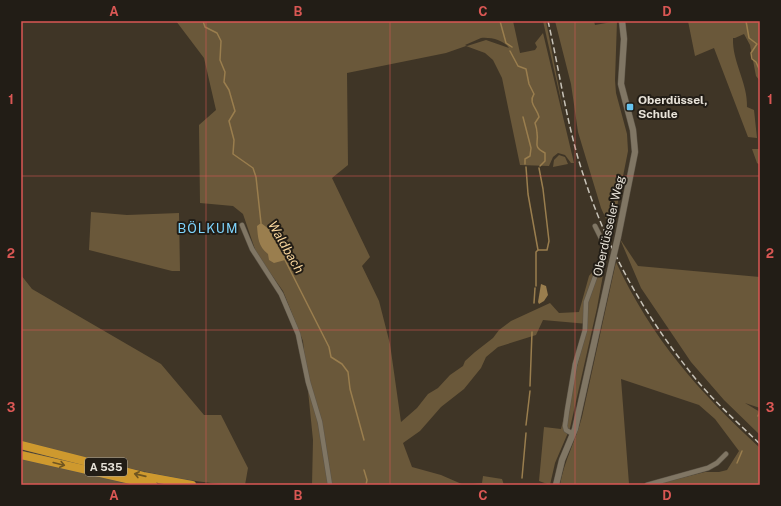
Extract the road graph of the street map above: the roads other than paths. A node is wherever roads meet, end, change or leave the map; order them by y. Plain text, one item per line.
1 (622, 21) edge
2 (242, 225) dead end
3 (595, 226) dead end
4 (573, 434) junction
5 (21, 445) edge
6 (726, 454) dead end
7 (21, 455) edge
8 (153, 485) edge
9 (192, 485) edge
10 (330, 485) edge
11 (556, 485) edge
12 (647, 485) edge

1 - 4 street, Oberdüsseler Weg, bridge
2 - 10 street
3 - 4 street, Oberdüsseler Weg
4 - 11 street, Oberdüsseler Weg
9 -> 5 highway, A 535
6 - 12 street
7 -> 8 highway, A 535

